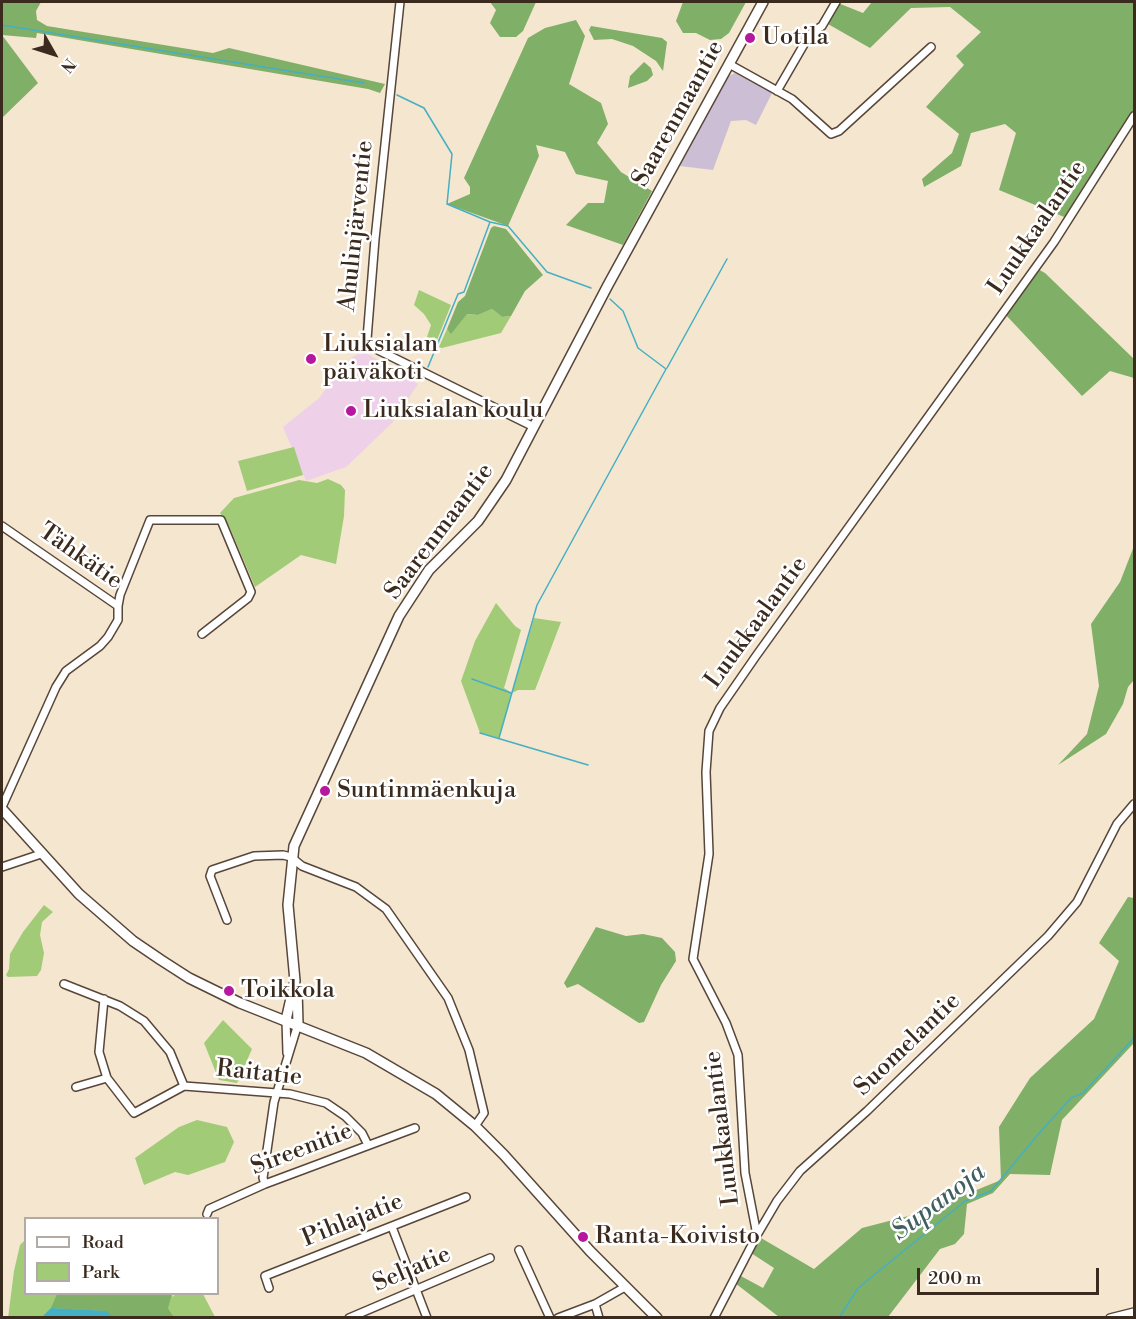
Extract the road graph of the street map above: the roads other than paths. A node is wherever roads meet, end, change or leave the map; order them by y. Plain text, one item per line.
1 (400, 2) edge
2 (763, 2) edge
3 (836, 2) edge
4 (931, 47) dead end
5 (729, 64) junction
6 (777, 91) junction
7 (1134, 116) edge
8 (534, 427) junction
9 (152, 512) dead end
10 (150, 520) junction
11 (2, 526) edge
12 (118, 606) junction
13 (202, 634) dead end
14 (1134, 804) edge
15 (2, 808) edge
16 (41, 854) junction
17 (291, 857) junction
18 (2, 867) edge
19 (227, 920) dead end
20 (295, 981) junction
21 (64, 984) dead end
22 (104, 999) junction
23 (286, 1020) junction
24 (298, 1024) junction
25 (287, 1053) junction
26 (107, 1078) junction
27 (184, 1086) junction
28 (76, 1087) dead end
29 (276, 1093) junction
30 (475, 1126) junction
31 (415, 1128) dead end
32 (368, 1145) junction
33 (265, 1184) junction
34 (466, 1197) dead end
35 (207, 1214) dead end
36 (392, 1227) junction
37 (757, 1235) junction
38 (519, 1250) dead end
39 (490, 1258) dead end
40 (625, 1287) junction
41 (269, 1288) dead end
42 (418, 1290) junction
43 (595, 1304) junction
44 (1134, 1312) edge
45 (349, 1317) edge
46 (428, 1317) edge
47 (550, 1317) edge
48 (558, 1317) edge
49 (599, 1317) edge
50 (657, 1317) edge
51 (714, 1317) edge
52 (1110, 1317) edge

1 - 8 street, Ahulinjärventie
2 - 5 street, Saarenmaantie
3 - 6 street
4 - 6 street
5 - 6 street
5 - 8 street, Saarenmaantie
7 - 37 street, Luukkaalantie
8 - 17 street, Saarenmaantie
9 - 10 street
10 - 12 street
10 - 13 street
11 - 12 street, Tähkätie
12 - 15 street, Tähkätie
14 - 37 street, Suomelantie
15 - 16 street
16 - 18 street
16 - 23 street
17 - 19 street
17 - 20 street, Saarenmaantie
17 - 30 street
20 - 23 street, Saarenmaantie
20 - 24 street, Saarenmaantie
21 - 22 street
22 - 26 street
22 - 27 street
23 - 24 street
23 - 25 street
24 - 25 street
24 - 30 street
25 - 29 street
26 - 27 street, Raitatie
26 - 28 street
27 - 29 street, Raitatie
29 - 32 street, Raitatie
29 - 33 street
30 - 40 street
31 - 32 street, Sireenitie
32 - 33 street, Sireenitie
33 - 35 street, Sireenitie
34 - 36 street, Pihlajatie
36 - 41 street, Pihlajatie
36 - 42 street
37 - 51 street, Suomelantie
38 - 47 street
39 - 42 street, Seljatie
40 - 43 street
40 - 50 street
42 - 45 street, Seljatie
42 - 46 street
43 - 48 street
43 - 49 street
44 - 52 street

